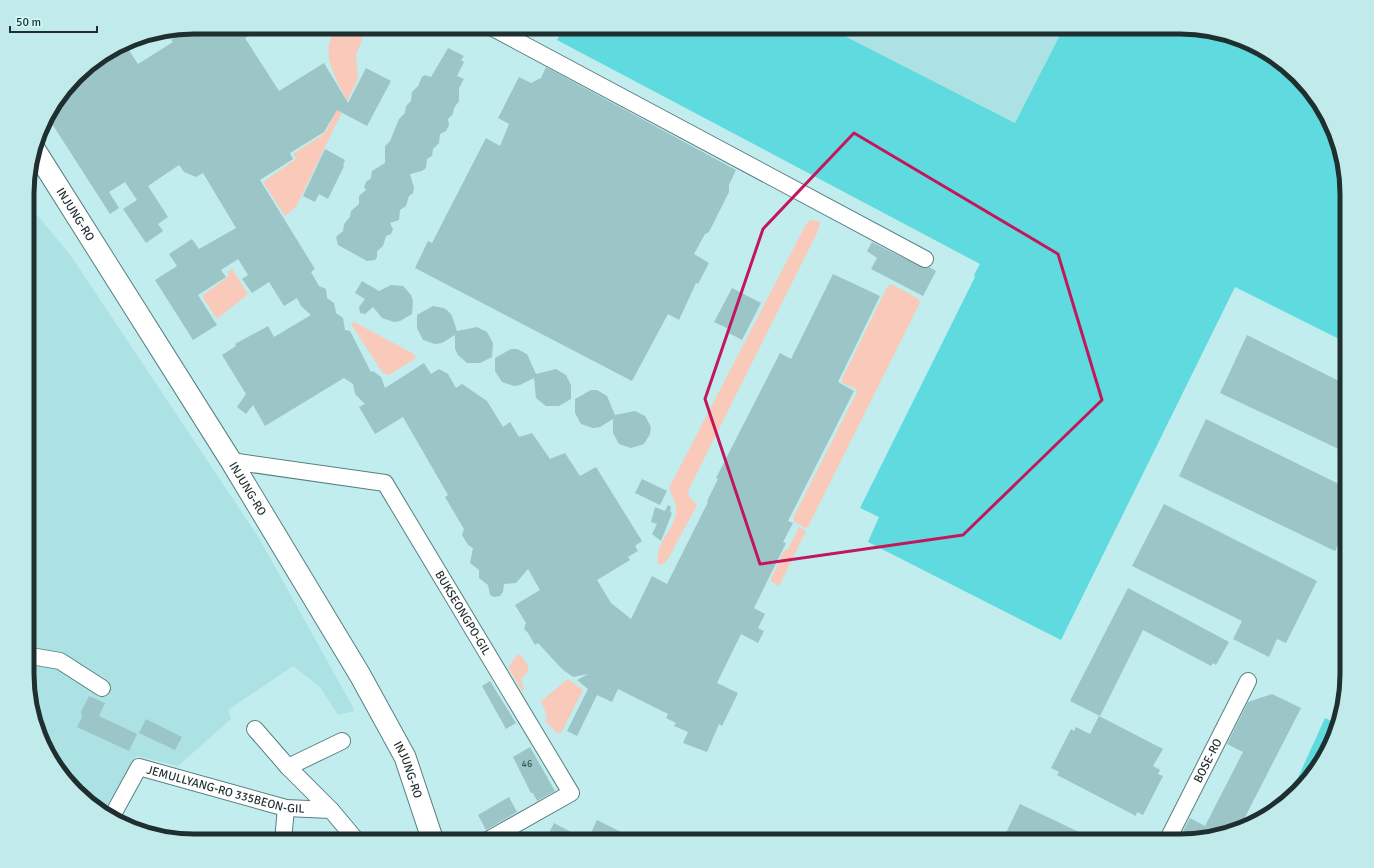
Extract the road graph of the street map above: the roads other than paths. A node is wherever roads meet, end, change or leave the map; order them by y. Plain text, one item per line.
1 (504, 34) edge
2 (38, 156) edge
3 (925, 259) dead end
4 (231, 461) junction
5 (34, 655) edge
6 (1248, 681) dead end
7 (102, 688) dead end
8 (255, 729) dead end
9 (342, 741) dead end
10 (288, 767) junction
11 (286, 808) junction
12 (331, 810) junction
13 (114, 813) edge
14 (284, 834) edge
15 (351, 834) edge
16 (431, 834) edge
17 (498, 834) edge
18 (1171, 834) edge

1 - 3 street
2 - 4 main road, INJUNG-RO
4 - 16 main road, INJUNG-RO
4 - 17 street, BUKSEONGPO-GIL
5 - 7 street
6 - 18 street, BOSE-RO
8 - 10 street
9 - 10 street
10 - 12 street
11 - 12 street, JEMULLYANG-RO 335BEON-GIL
11 - 13 street, JEMULLYANG-RO 335BEON-GIL
11 - 14 street
12 - 15 street

